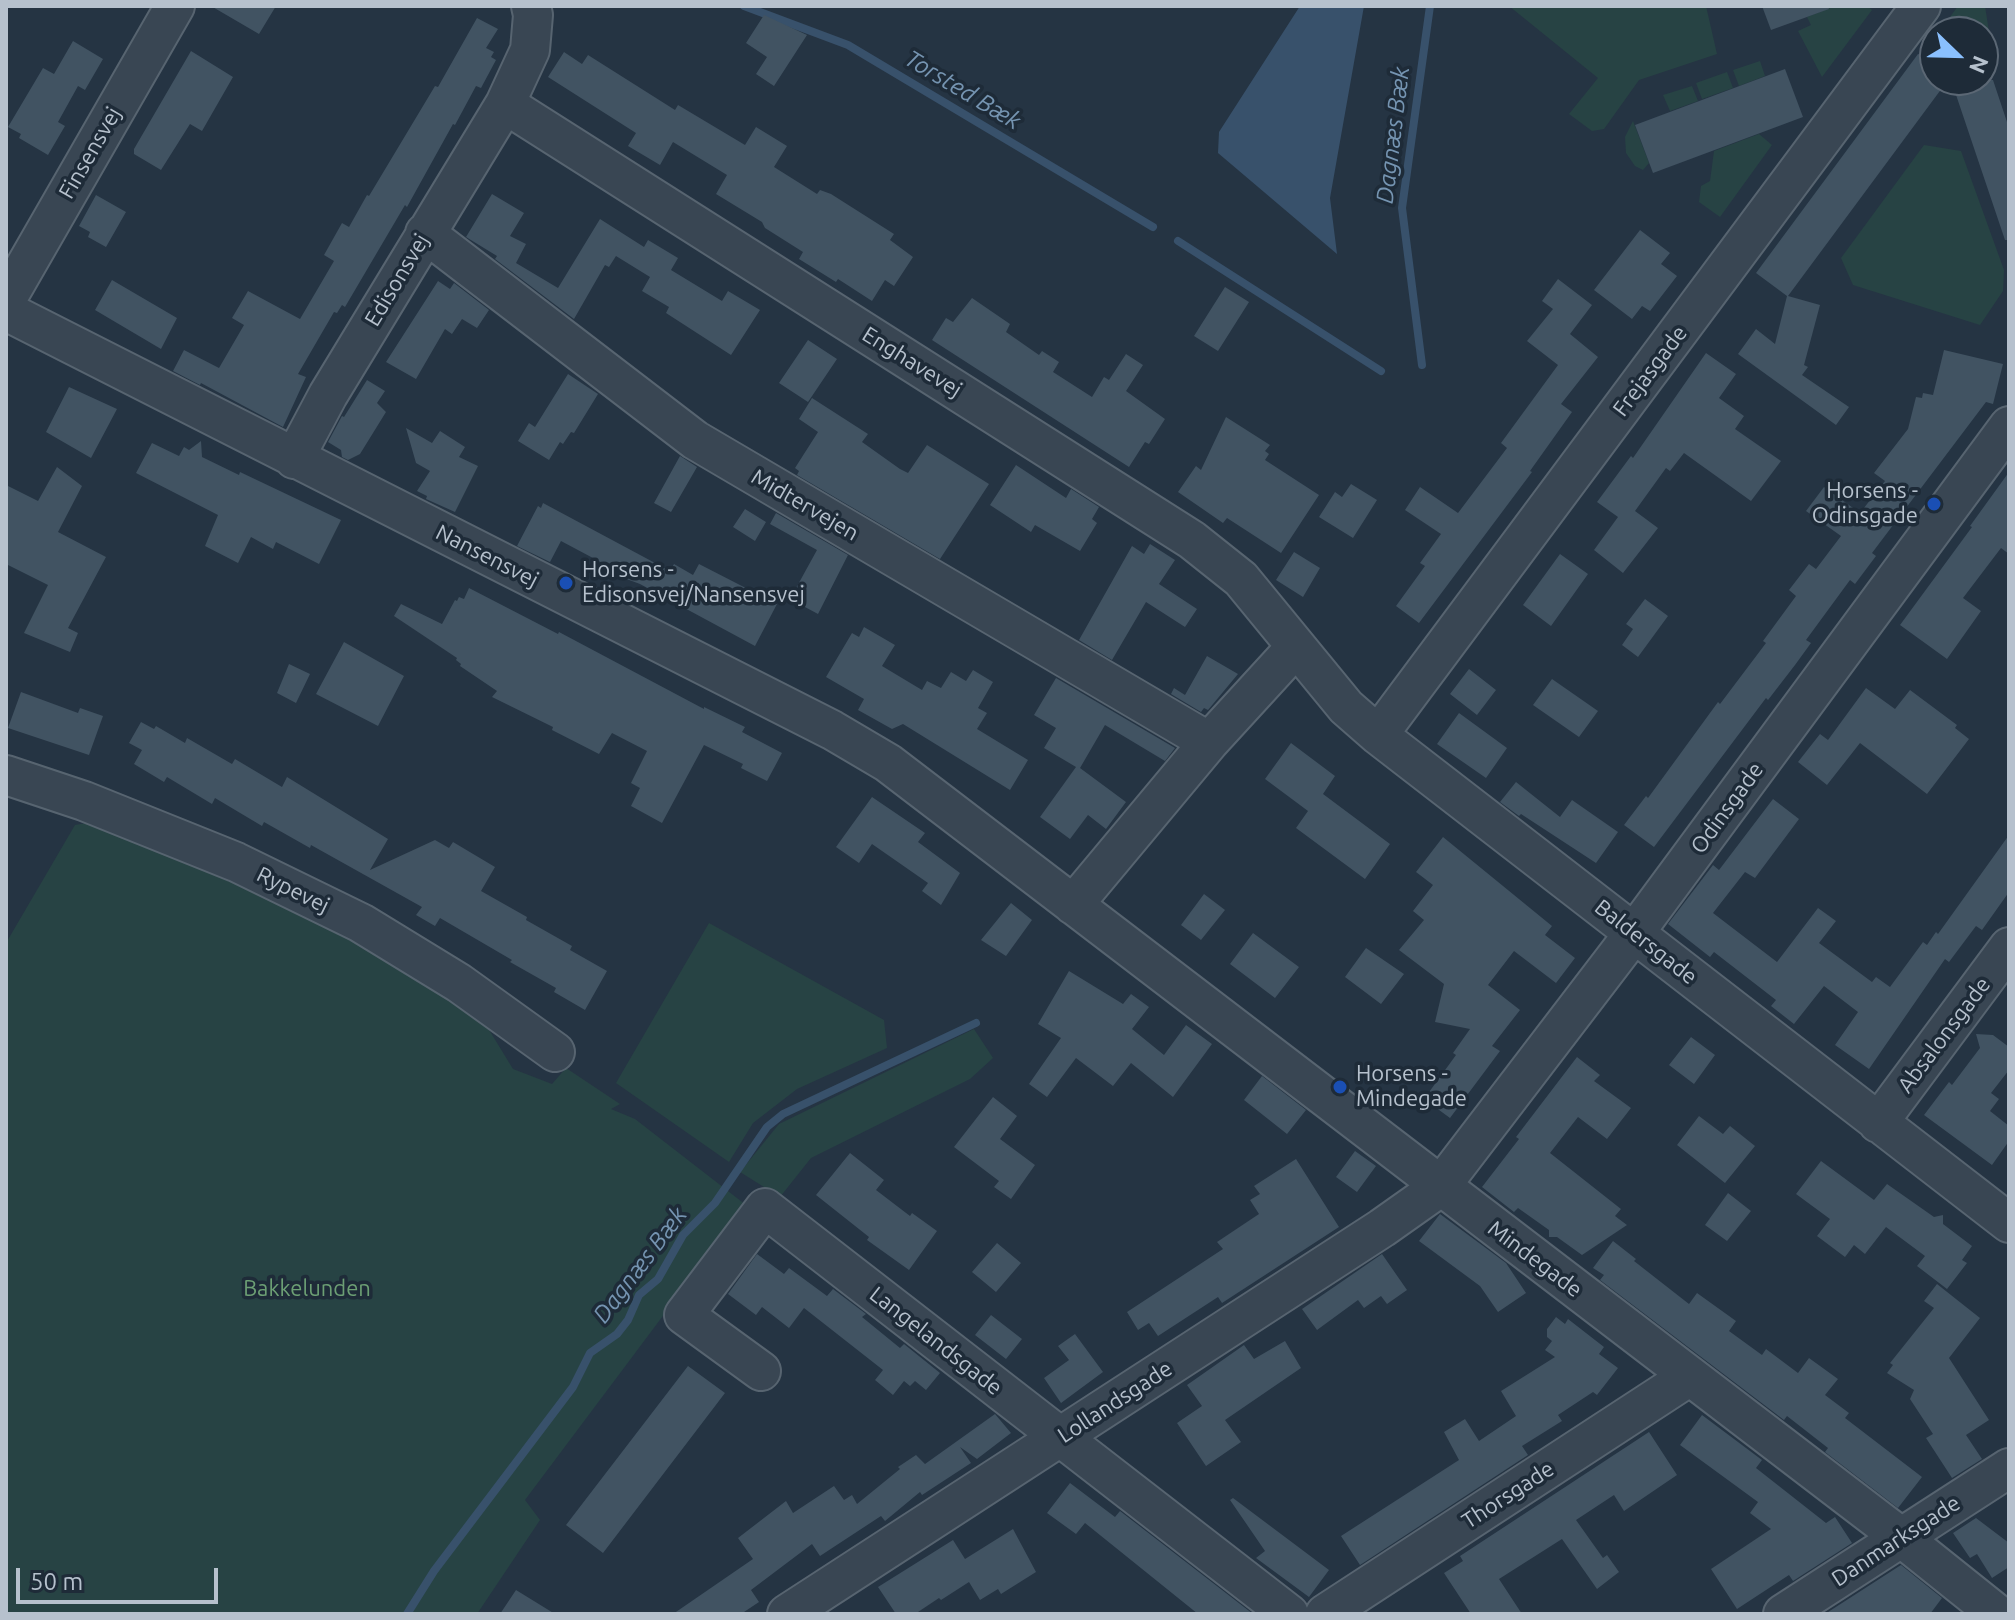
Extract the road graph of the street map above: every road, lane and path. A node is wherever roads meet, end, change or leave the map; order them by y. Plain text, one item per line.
1 (175, 6) edge
2 (531, 6) edge
3 (1921, 6) edge
4 (505, 104) junction
5 (425, 233) junction
6 (6, 300) edge
7 (6, 311) edge
8 (2009, 426) edge
9 (294, 459) junction
10 (1296, 647) junction
11 (1378, 735) junction
12 (1209, 742) junction
13 (6, 775) edge
14 (1073, 905) junction
15 (1635, 932) junction
16 (2009, 947) edge
17 (555, 1052) dead end
18 (1878, 1123) junction
19 (1440, 1187) junction
20 (2009, 1223) edge
21 (761, 1371) dead end
22 (1690, 1376) junction
23 (1059, 1438) junction
24 (2009, 1468) edge
25 (1902, 1538) junction
26 (787, 1614) edge
27 (1289, 1614) edge
28 (1325, 1614) edge
29 (1783, 1614) edge
30 (1997, 1614) edge

1 - 6 street, Finsensvej
2 - 4 street, Edisonsvej
3 - 11 street, Frejasgade
4 - 5 street, Edisonsvej
4 - 10 street, Enghavevej
5 - 9 street, Edisonsvej
5 - 12 street, Midtervejen
7 - 9 street, Nansensvej
8 - 15 street, Odinsgade
9 - 14 street, Nansensvej
10 - 11 street, Baldersgade
10 - 12 street
11 - 15 street, Baldersgade
12 - 14 street
13 - 17 street, Rypevej
14 - 19 street, Mindegade
15 - 18 street, Baldersgade
15 - 19 street, Odinsgade
16 - 18 street, Absalonsgade
18 - 20 street, Baldersgade
19 - 22 street, Mindegade
19 - 23 street, Lollandsgade
21 - 23 street, Langelandsgade
22 - 25 street, Mindegade
22 - 28 street, Thorsgade
23 - 26 street, Lollandsgade
23 - 27 street, Langelandsgade
24 - 25 street, Danmarksgade
25 - 29 street, Danmarksgade
25 - 30 street, Mindegade

